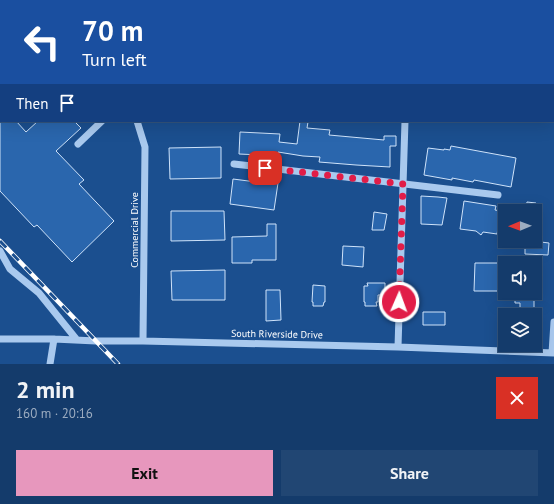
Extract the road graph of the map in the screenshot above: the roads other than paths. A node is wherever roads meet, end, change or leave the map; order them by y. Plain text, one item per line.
1 (101, 122) edge
2 (137, 122) edge
3 (406, 122) edge
4 (78, 144) dead end
5 (234, 164) dead end
6 (403, 184) junction
7 (498, 196) dead end
8 (0, 251) edge
9 (554, 322) edge
10 (0, 339) edge
11 (54, 339) junction
12 (77, 340) junction
13 (143, 341) junction
14 (398, 347) junction
15 (553, 353) edge
16 (50, 364) edge

1 - 4 street
2 - 13 street, Commercial Drive
3 - 6 street
5 - 6 street
6 - 7 street
6 - 14 street
8 - 12 street
9 - 15 street
10 - 11 street, South Riverside Drive
11 - 12 street, South Riverside Drive
11 - 16 street
12 - 13 street, South Riverside Drive
13 - 14 street, South Riverside Drive
14 - 15 street, South Riverside Drive

